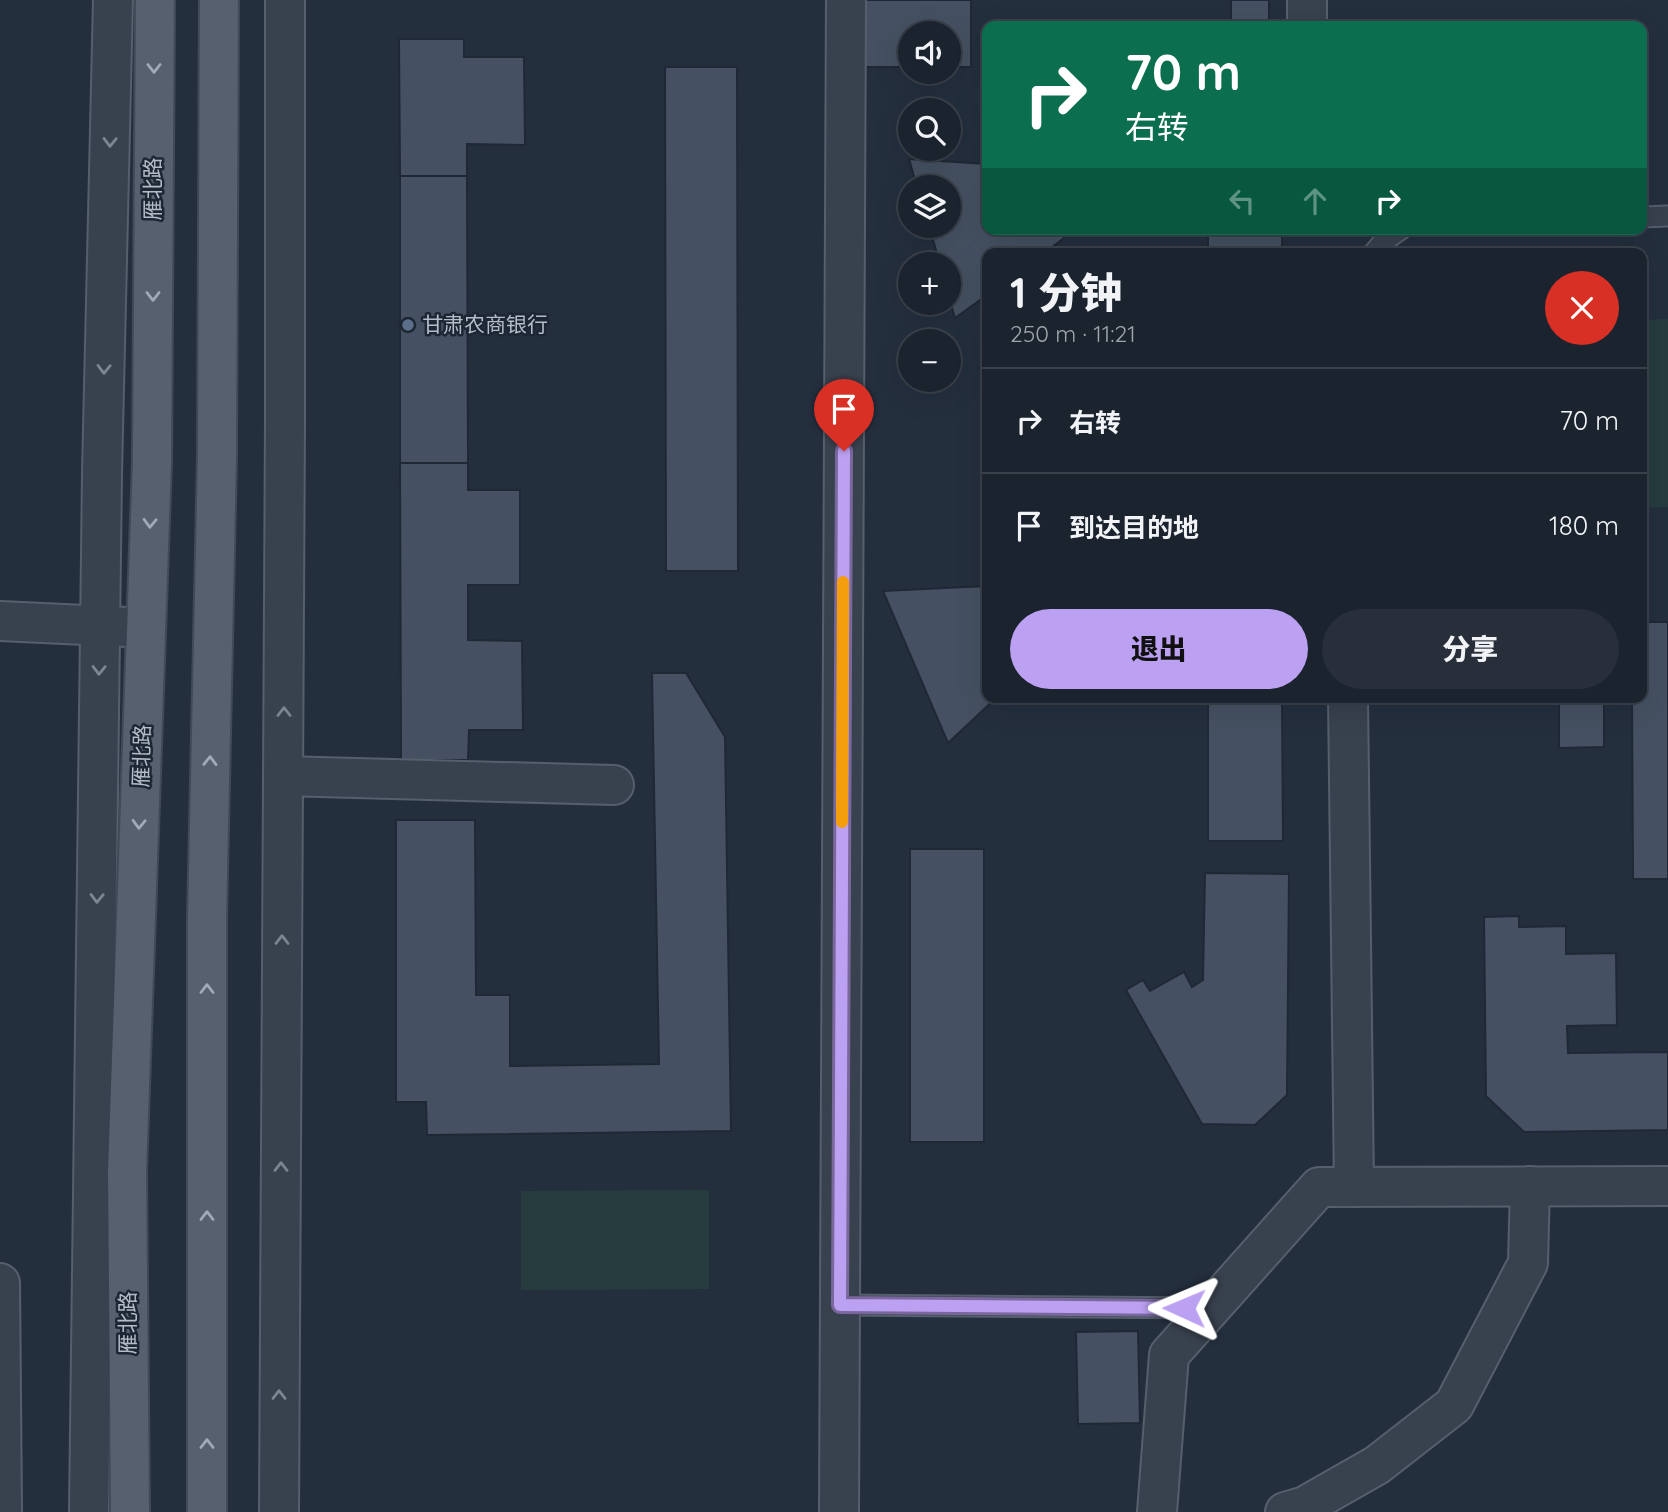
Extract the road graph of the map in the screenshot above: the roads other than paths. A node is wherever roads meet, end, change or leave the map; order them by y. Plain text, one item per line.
1 (113, 0) edge
2 (155, 0) edge
3 (219, 0) edge
4 (285, 0) edge
5 (846, 0) edge
6 (1307, 0) edge
7 (1307, 21) edge
8 (1668, 216) edge
9 (1647, 217) edge
10 (1392, 235) edge
11 (1378, 248) edge
12 (0, 621) edge
13 (100, 626) junction
14 (146, 628) junction
15 (1348, 703) edge
16 (283, 776) junction
17 (614, 785) dead end
18 (1530, 1186) junction
19 (1668, 1186) edge
20 (1354, 1187) junction
21 (0, 1283) edge
22 (840, 1305) junction
23 (1210, 1308) junction
24 (2, 1512) edge
25 (89, 1512) edge
26 (130, 1512) edge
27 (207, 1512) edge
28 (279, 1512) edge
29 (839, 1512) edge
30 (1157, 1512) edge
31 (1285, 1512) edge

1 -> 13 street
2 -> 14 main road, 雁北路
27 -> 3 main road
16 -> 4 street
5 - 22 street
6 - 7 street
8 - 9 lane
10 - 11 lane
12 - 13 street
13 - 14 street
13 -> 25 street
14 -> 26 main road, 雁北路
15 - 20 street
16 - 17 street
28 -> 16 street
18 - 19 street
18 - 20 street
18 - 31 street
20 - 23 street
21 - 24 street
22 - 23 lane
22 - 29 street
23 - 30 street

